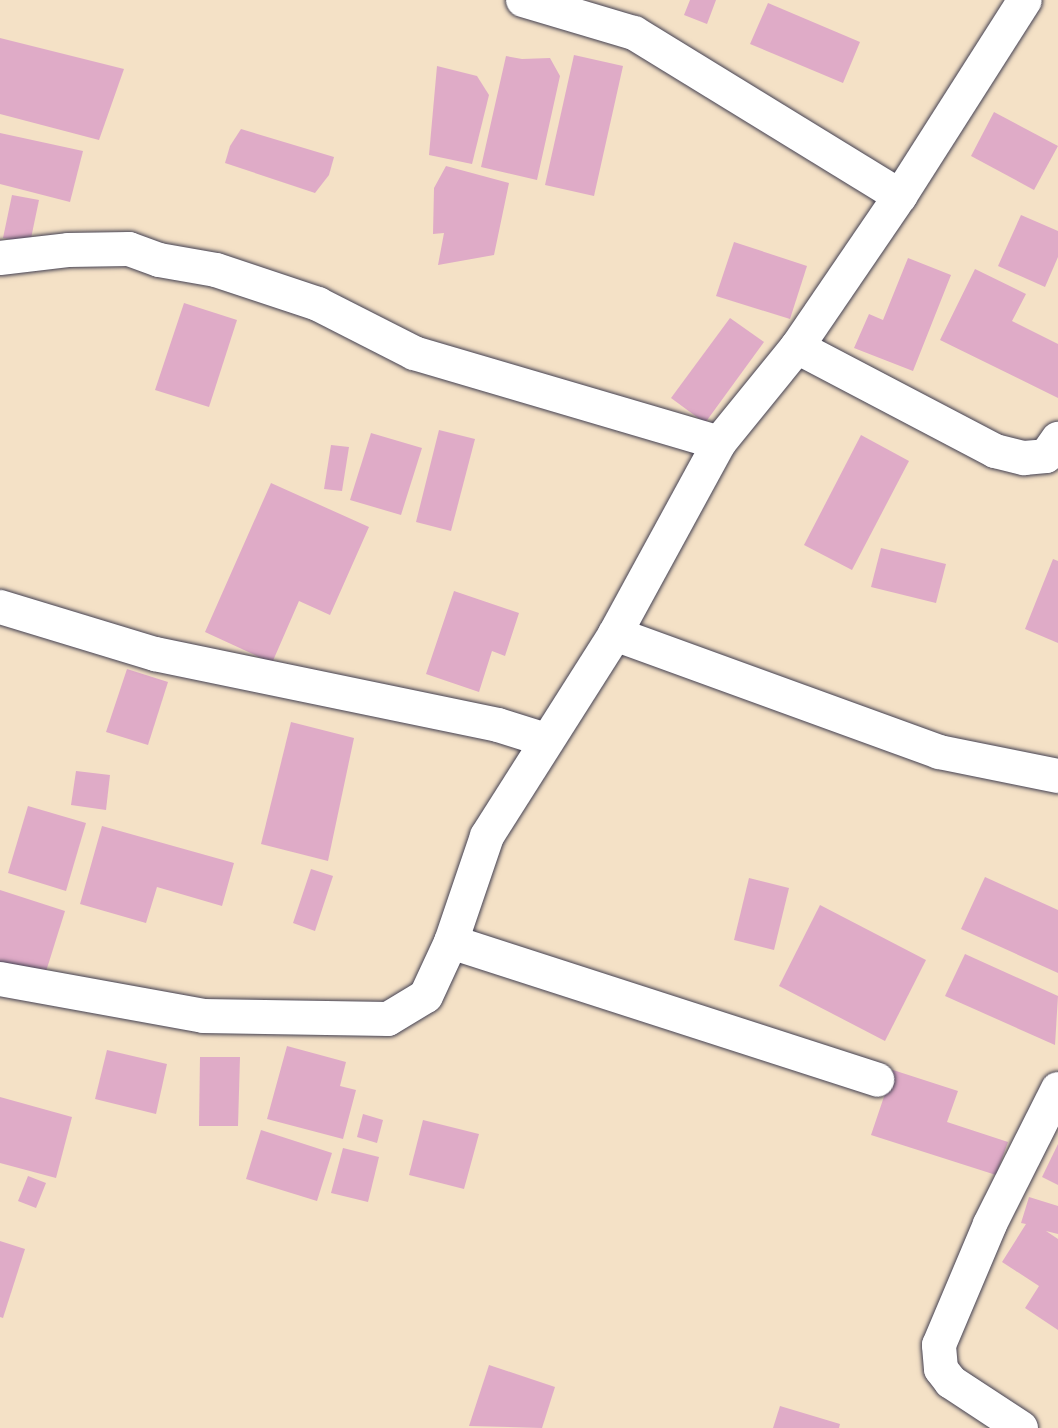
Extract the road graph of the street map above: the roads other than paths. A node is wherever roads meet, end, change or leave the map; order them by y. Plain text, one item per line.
1 (523, 0) edge
2 (1025, 0) edge
3 (900, 196) junction
4 (0, 258) edge
5 (797, 347) junction
6 (1058, 439) edge
7 (719, 443) junction
8 (0, 607) edge
9 (615, 634) junction
10 (546, 740) junction
11 (1058, 776) edge
12 (451, 942) junction
13 (0, 979) edge
14 (877, 1080) dead end
15 (1058, 1089) edge
16 (1021, 1428) edge

1 - 3 street
2 - 3 street
3 - 5 street
4 - 7 street
5 - 6 street
5 - 7 street
7 - 9 street
8 - 10 street
9 - 10 street
9 - 11 street
10 - 12 street
12 - 13 street
12 - 14 street
15 - 16 street

